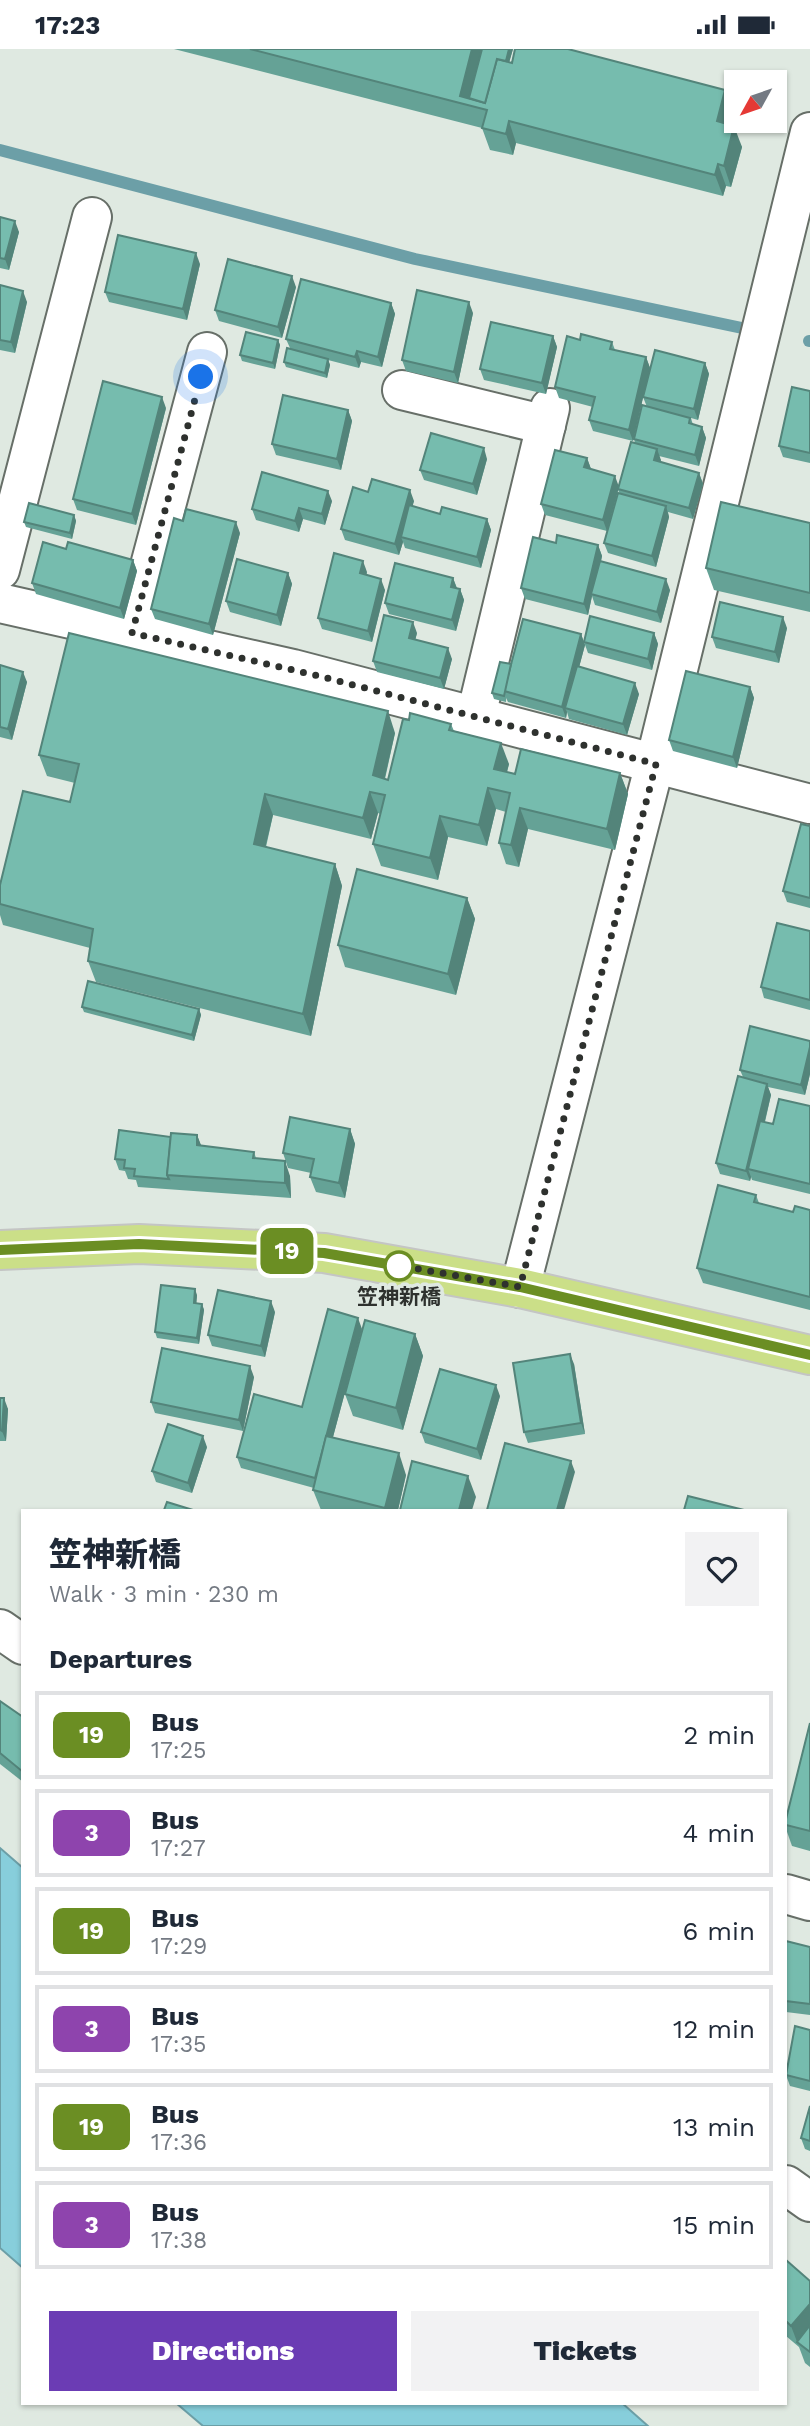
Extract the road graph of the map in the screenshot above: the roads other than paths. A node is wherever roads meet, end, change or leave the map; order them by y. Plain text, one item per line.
1 (810, 132) edge
2 (92, 217) dead end
3 (207, 352) dead end
4 (402, 390) dead end
5 (0, 569) edge
6 (0, 603) edge
7 (132, 633) junction
8 (476, 716) junction
9 (656, 764) junction
10 (810, 804) edge
11 (0, 1250) edge
12 (520, 1287) junction
13 (810, 1355) edge
14 (0, 1629) edge
15 (21, 1645) edge
16 (787, 1895) edge
17 (810, 1901) edge
18 (787, 2186) edge
19 (810, 2202) edge

1 - 9 street
2 - 5 street
3 - 7 street
4 - 8 street
6 - 7 street
7 - 8 street
8 - 9 street
9 - 10 street
9 - 12 street
11 - 12 main road
12 - 13 main road
14 - 15 street
16 - 17 street
18 - 19 street

